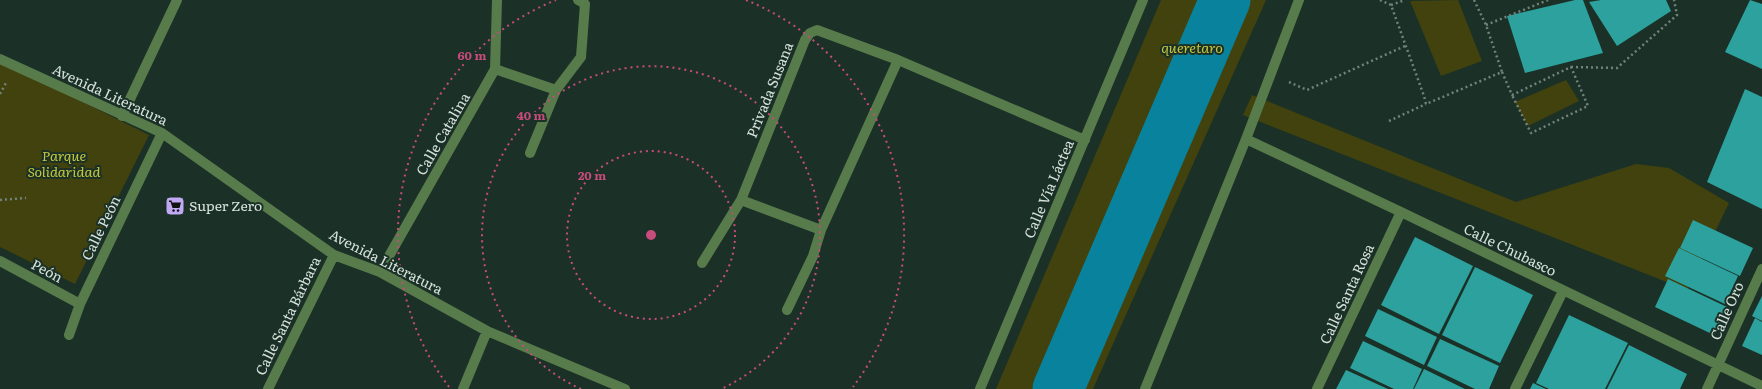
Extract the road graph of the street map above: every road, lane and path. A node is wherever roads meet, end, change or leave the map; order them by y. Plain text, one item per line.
1 (177, 0) edge
2 (497, 0) edge
3 (578, 0) edge
4 (1143, 0) edge
5 (1299, 0) edge
6 (1380, 0) edge
7 (1405, 0) edge
8 (1474, 0) edge
9 (1548, 0) edge
10 (1674, 0) edge
11 (1390, 5) junction
12 (1486, 25) junction
13 (1406, 46) junction
14 (0, 58) edge
15 (898, 60) junction
16 (1571, 67) junction
17 (495, 69) junction
18 (1502, 72) junction
19 (1270, 73) junction
20 (556, 90) junction
21 (1512, 95) junction
22 (1426, 104) junction
23 (122, 116) junction
24 (1388, 122) dead end
25 (162, 133) junction
26 (1246, 139) junction
27 (1085, 140) junction
28 (530, 153) dead end
29 (26, 198) dead end
30 (0, 200) edge
31 (741, 200) junction
32 (1401, 212) junction
33 (821, 230) junction
34 (334, 255) junction
35 (0, 261) edge
36 (702, 263) dead end
37 (1762, 269) edge
38 (380, 272) junction
39 (1563, 291) junction
40 (80, 304) junction
41 (787, 310) dead end
42 (487, 331) junction
43 (69, 335) dead end
44 (1718, 365) junction
45 (1762, 386) edge
46 (268, 389) edge
47 (463, 389) edge
48 (625, 389) edge
49 (980, 389) edge
50 (1145, 389) edge
51 (1317, 389) edge
52 (1515, 389) edge
53 (1707, 389) edge

1 - 23 street
2 - 17 street, Calle Catalina
3 - 20 street
4 - 27 street, Calle Vía Láctea
5 - 19 street
6 - 11 path
7 - 11 path
8 - 12 path
9 - 12 path
10 - 16 path
11 - 13 path
12 - 18 path
13 - 19 path
13 - 22 path
14 - 23 street, Avenida Literatura
15 - 27 street, Privada Susana
15 - 31 street, Privada Susana
15 - 33 street
16 - 21 path
16 - 21 path
17 - 20 street
17 - 38 street, Calle Catalina
18 - 21 path
18 - 22 path
19 - 26 street
20 - 28 street
22 - 24 path
23 - 25 street, Avenida Literatura
25 - 34 street, Avenida Literatura
25 - 40 street, Calle Peón
26 - 32 street, Calle Chubasco
26 - 50 street
27 - 49 street, Calle Vía Láctea
29 - 30 path
31 - 33 street
31 - 36 street, Privada Susana
32 - 39 street, Calle Chubasco
32 - 51 street, Calle Santa Rosa
33 - 41 street
34 - 38 street, Avenida Literatura
34 - 46 street, Calle Santa Bárbara
35 - 40 street, Peón
37 - 44 street, Calle Oro
38 - 42 street, Avenida Literatura
39 - 44 street, Calle Chubasco
39 - 52 street
40 - 43 street, Calle Peón
42 - 47 street
42 - 48 street, Avenida Literatura
44 - 45 street, Calle Chubasco
44 - 53 street, Calle Oro

